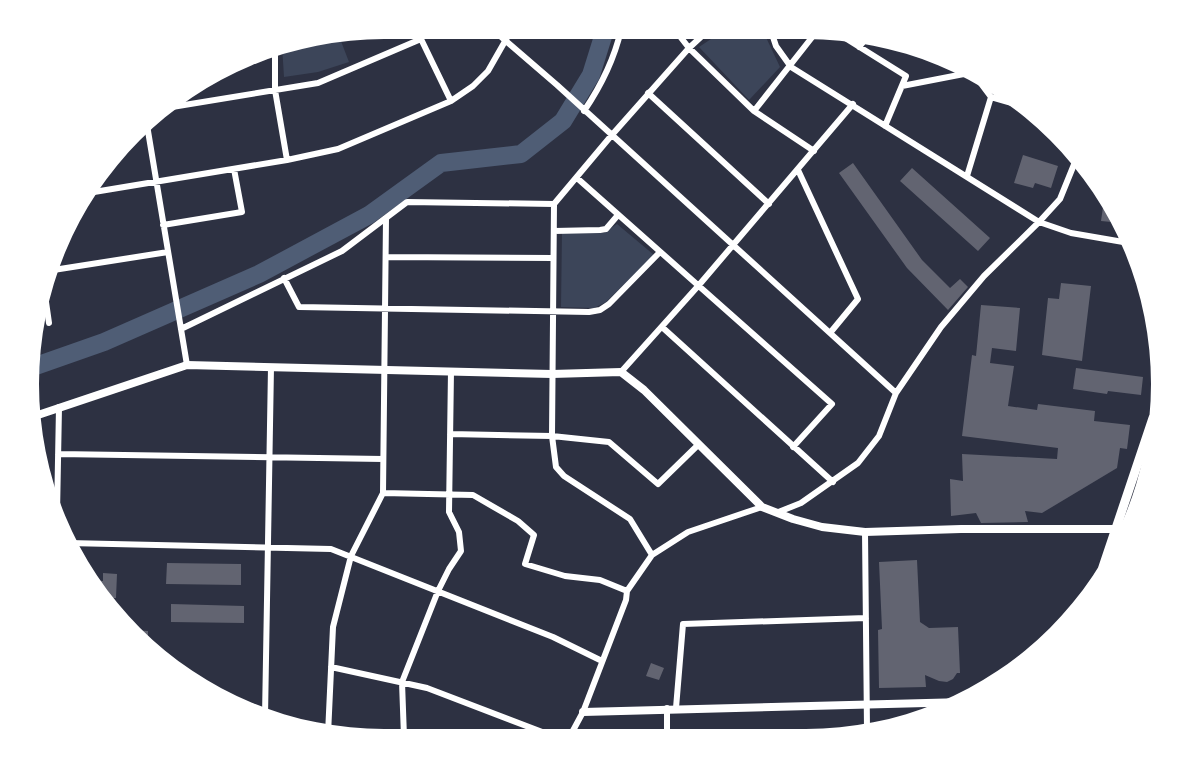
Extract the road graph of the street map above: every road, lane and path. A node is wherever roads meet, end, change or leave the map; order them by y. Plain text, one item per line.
1 (504, 39) edge
2 (619, 39) edge
3 (682, 39) edge
4 (699, 39) edge
5 (774, 39) edge
6 (811, 39) edge
7 (506, 41) junction
8 (851, 42) edge
9 (862, 44) edge
10 (859, 47) junction
11 (689, 48) junction
12 (275, 56) edge
13 (791, 67) junction
14 (959, 75) edge
15 (902, 86) junction
16 (985, 89) edge
17 (275, 90) junction
18 (648, 93) junction
19 (991, 97) junction
20 (1003, 100) edge
21 (451, 101) junction
22 (853, 104) junction
23 (180, 106) edge
24 (582, 109) junction
25 (754, 111) junction
26 (885, 126) junction
27 (148, 133) edge
28 (611, 136) junction
29 (814, 151) junction
30 (287, 160) junction
31 (1073, 166) edge
32 (234, 169) junction
33 (798, 170) junction
34 (967, 176) junction
35 (577, 178) junction
36 (156, 182) junction
37 (97, 191) edge
38 (554, 204) junction
39 (770, 204) junction
40 (618, 215) junction
41 (386, 219) junction
42 (1040, 222) junction
43 (164, 225) junction
44 (554, 231) junction
45 (1120, 241) edge
46 (733, 246) junction
47 (168, 252) junction
48 (660, 252) junction
49 (386, 257) junction
50 (553, 258) junction
51 (58, 270) edge
52 (284, 278) junction
53 (699, 285) junction
54 (385, 308) junction
55 (47, 311) edge
56 (553, 312) junction
57 (49, 323) dead end
58 (180, 327) junction
59 (662, 327) junction
60 (830, 333) junction
61 (187, 365) junction
62 (271, 367) junction
63 (384, 369) junction
64 (450, 371) junction
65 (621, 372) junction
66 (552, 374) junction
67 (896, 393) junction
68 (59, 407) junction
69 (41, 414) edge
70 (450, 434) junction
71 (552, 436) junction
72 (1147, 437) edge
73 (699, 444) junction
74 (793, 447) junction
75 (58, 454) junction
76 (269, 456) junction
77 (383, 459) junction
78 (833, 482) junction
79 (382, 493) junction
80 (57, 496) edge
81 (450, 496) junction
82 (762, 507) junction
83 (776, 513) junction
84 (1115, 529) junction
85 (865, 532) junction
86 (78, 543) edge
87 (268, 547) junction
88 (1109, 549) edge
89 (652, 555) junction
90 (351, 556) junction
91 (438, 591) junction
92 (627, 591) junction
93 (866, 618) junction
94 (602, 661) junction
95 (331, 667) junction
96 (402, 682) junction
97 (939, 703) edge
98 (867, 704) junction
99 (265, 708) edge
100 (667, 708) junction
101 (676, 708) junction
102 (583, 712) junction
103 (867, 723) edge
104 (328, 724) edge
105 (404, 729) edge
106 (534, 729) edge
107 (574, 729) edge
108 (668, 729) edge

1 - 7 street
2 - 24 street
3 - 11 street
4 - 11 street
5 - 13 street
6 - 13 street
7 - 21 street
7 - 24 street
8 - 10 street
9 - 10 street
10 - 15 street
11 - 18 street
11 - 25 street
12 - 17 street
13 - 22 street
13 - 25 street
14 - 15 street
15 - 26 street
16 - 19 street
17 - 21 street
17 - 23 street
17 - 30 street
18 - 28 street
18 - 39 street
19 - 20 street
19 - 34 street
21 - 30 street
22 - 26 street
22 - 29 street
24 - 28 street
25 - 29 street
26 - 34 street
27 - 36 street
28 - 35 street
28 - 46 street
29 - 33 street
30 - 32 street
31 - 42 street
32 - 36 street
32 - 43 street
33 - 39 street
33 - 60 street
34 - 42 street
35 - 38 street
35 - 40 street
36 - 37 street
36 - 43 street
38 - 41 street
38 - 44 street
39 - 46 street
40 - 44 street
40 - 48 street
41 - 49 street
41 - 52 street
42 - 45 street
42 - 67 street
43 - 47 street
44 - 50 street
46 - 53 street
46 - 60 street
47 - 51 street
47 - 58 street
48 - 53 street
48 - 56 street
49 - 50 street
49 - 54 street
50 - 56 street
52 - 54 street
52 - 58 street
53 - 59 street
53 - 74 street
54 - 56 street
54 - 63 street
55 - 57 street
56 - 66 street
58 - 61 street
59 - 65 street
59 - 74 street
60 - 67 street
61 - 62 street
61 - 68 street
62 - 63 street
62 - 76 street
63 - 64 street
63 - 77 street
64 - 66 street
64 - 70 street
65 - 66 street
65 - 73 street
66 - 71 street
67 - 78 street
68 - 69 street
68 - 75 street
70 - 71 street
70 - 81 street
71 - 73 street
71 - 89 street
72 - 84 main road
73 - 82 street
74 - 78 street
75 - 76 street
75 - 80 street
76 - 77 street
76 - 87 street
77 - 79 street
78 - 83 street
79 - 81 street
79 - 90 street
81 - 91 street
81 - 92 street
82 - 83 street
82 - 89 street
83 - 85 street
84 - 85 street
84 - 88 main road
85 - 93 street
86 - 87 street
87 - 90 street
87 - 99 street
89 - 92 street
90 - 91 street
90 - 95 street
91 - 94 street
91 - 96 street
92 - 94 street
93 - 98 street
93 - 101 street
94 - 102 street
95 - 96 street
95 - 104 street
96 - 105 street
96 - 106 street
97 - 98 street
98 - 101 street
98 - 103 street
100 - 101 street
100 - 102 street
100 - 108 street
102 - 107 street

